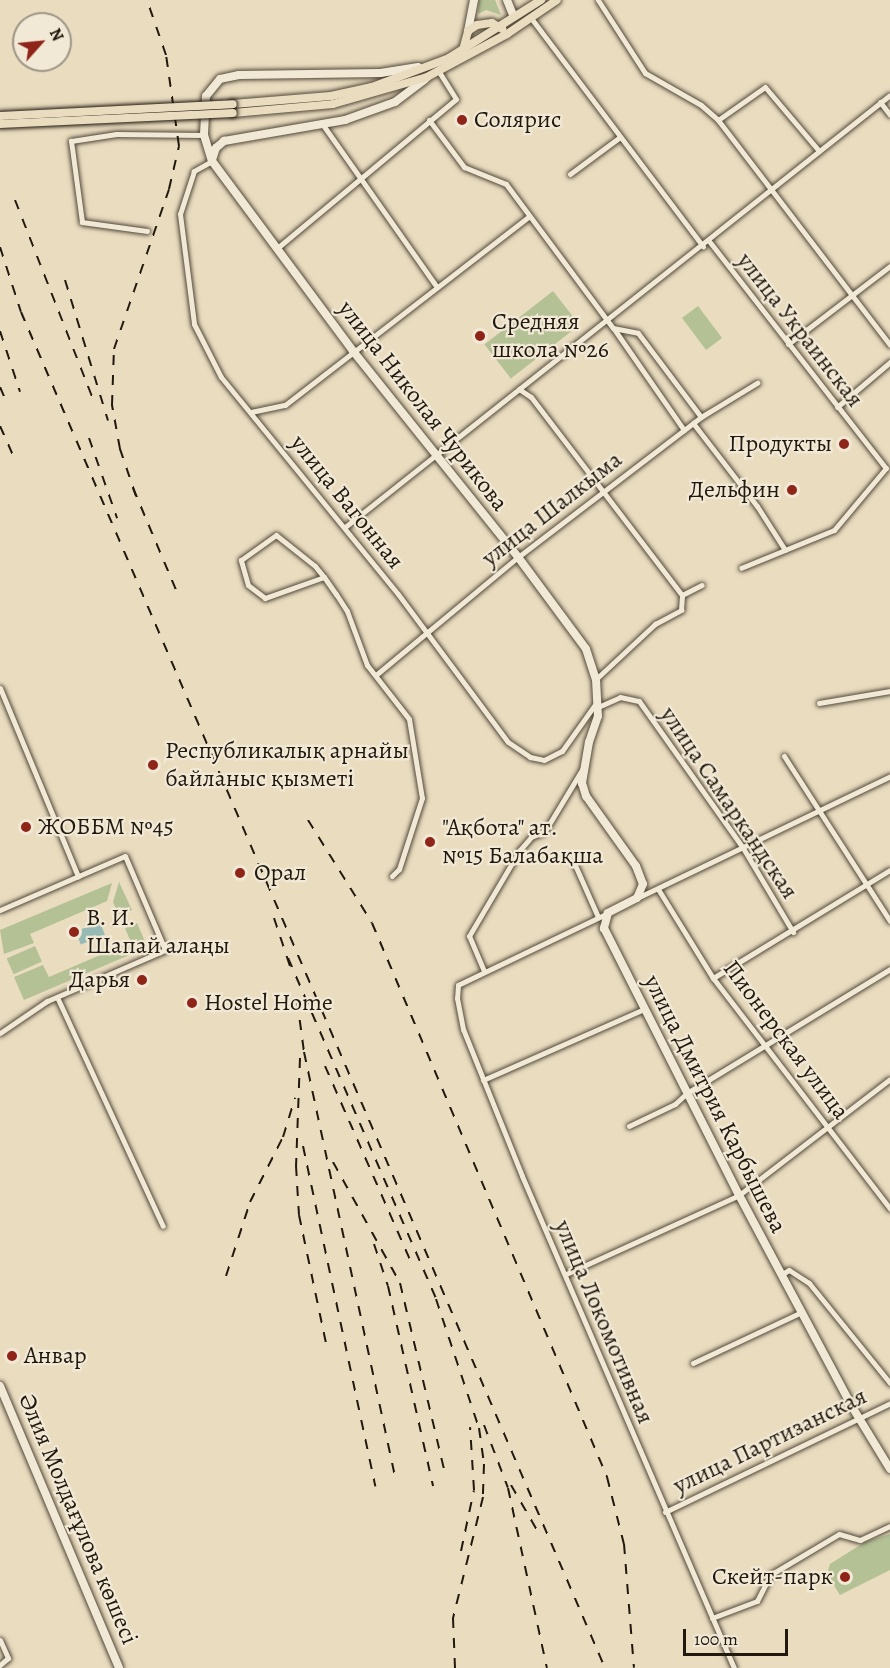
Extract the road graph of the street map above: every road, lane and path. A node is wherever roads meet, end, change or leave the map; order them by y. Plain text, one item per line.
1 (474, 0) edge
2 (507, 0) edge
3 (541, 0) edge
4 (556, 0) edge
5 (598, 0) edge
6 (531, 18) junction
7 (517, 21) junction
8 (500, 27) junction
9 (468, 31) junction
10 (507, 34) junction
11 (463, 50) junction
12 (449, 58) junction
13 (439, 72) junction
14 (427, 77) junction
15 (890, 94) edge
16 (880, 102) junction
17 (233, 108) junction
18 (0, 116) edge
19 (890, 116) edge
20 (429, 120) junction
21 (718, 120) junction
22 (0, 124) edge
23 (323, 125) junction
24 (204, 135) junction
25 (620, 137) junction
26 (224, 141) junction
27 (819, 151) junction
28 (212, 161) junction
29 (570, 174) dead end
30 (360, 180) junction
31 (773, 188) junction
32 (528, 218) junction
33 (147, 231) dead end
34 (709, 241) junction
35 (703, 246) junction
36 (276, 249) junction
37 (890, 266) edge
38 (436, 287) junction
39 (852, 296) junction
40 (606, 320) junction
41 (613, 328) junction
42 (788, 344) junction
43 (890, 345) edge
44 (353, 351) junction
45 (890, 362) edge
46 (757, 383) dead end
47 (519, 388) junction
48 (837, 407) junction
49 (251, 412) junction
50 (701, 417) junction
51 (693, 423) junction
52 (684, 430) junction
53 (436, 455) junction
54 (604, 493) junction
55 (345, 527) junction
56 (785, 550) junction
57 (518, 557) junction
58 (741, 568) dead end
59 (324, 578) junction
60 (702, 585) dead end
61 (682, 594) junction
62 (425, 631) junction
63 (377, 674) junction
64 (596, 679) junction
65 (0, 688) edge
66 (890, 691) edge
67 (598, 703) junction
68 (819, 703) dead end
69 (784, 756) dead end
70 (583, 767) junction
71 (890, 776) edge
72 (819, 810) junction
73 (743, 848) junction
74 (575, 865) dead end
75 (890, 870) edge
76 (78, 876) junction
77 (392, 876) dead end
78 (867, 885) junction
79 (658, 889) junction
80 (637, 898) junction
81 (0, 910) edge
82 (608, 913) junction
83 (598, 917) junction
84 (890, 921) edge
85 (793, 932) junction
86 (890, 969) edge
87 (484, 971) junction
88 (713, 978) junction
89 (57, 997) junction
90 (644, 1009) junction
91 (0, 1033) edge
92 (765, 1047) junction
93 (890, 1079) edge
94 (483, 1080) junction
95 (687, 1093) junction
96 (826, 1125) junction
97 (629, 1126) dead end
98 (739, 1195) junction
99 (890, 1209) edge
100 (164, 1226) dead end
101 (566, 1274) junction
102 (782, 1274) junction
103 (802, 1311) junction
104 (693, 1363) dead end
105 (890, 1383) edge
106 (0, 1386) edge
107 (890, 1403) edge
108 (860, 1420) junction
109 (890, 1469) edge
110 (665, 1512) junction
111 (890, 1526) edge
112 (712, 1618) junction
113 (0, 1640) edge
114 (0, 1665) edge
115 (119, 1668) edge
116 (734, 1668) edge

1 - 9 street
2 - 7 street
3 - 7 main road
4 - 6 main road
5 - 21 street
6 - 7 main road
6 - 25 street, улица Украинская
7 - 8 main road
7 - 10 main road
8 - 9 main road
8 - 10 main road
8 - 11 main road
9 - 11 main road
10 - 13 main road
11 - 12 main road
12 - 17 main road
12 - 24 street
13 - 14 main road
13 - 20 street
14 - 17 main road
14 - 23 street
15 - 16 street
16 - 19 street
16 - 27 street
17 - 18 main road, bridge
17 - 22 main road, bridge
20 - 30 street
20 - 32 street
21 - 27 street
21 - 31 street
23 - 26 street
23 - 30 street
24 - 26 street
24 - 28 street, улица Николая Чурикова
24 - 33 street
25 - 29 street
25 - 35 street, улица Украинская
26 - 28 street
27 - 31 street
28 - 36 street, улица Николая Чурикова
28 - 49 street, улица Вагонная
30 - 36 street
30 - 38 street
31 - 34 street
31 - 39 street
32 - 38 street
32 - 40 street
34 - 35 street
34 - 42 street, улица Украинская
35 - 40 street
36 - 44 street, улица Николая Чурикова
37 - 39 street
38 - 44 street
39 - 42 street
39 - 43 street
40 - 41 street
40 - 47 street
41 - 50 street
41 - 52 street
42 - 48 street, улица Украинская
44 - 49 street
44 - 53 street, улица Николая Чурикова
45 - 48 street
46 - 50 street, улица Шалкыма
47 - 53 street
47 - 54 street
48 - 56 street, улица Украинская
49 - 55 street, улица Вагонная
50 - 51 street, улица Шалкыма
51 - 52 street, улица Шалкыма
51 - 56 street
52 - 54 street, улица Шалкыма
53 - 55 street
53 - 57 street, улица Николая Чурикова
54 - 57 street, улица Шалкыма
54 - 61 street
55 - 62 street, улица Вагонная
56 - 58 street
57 - 62 street, улица Шалкыма
57 - 64 street, улица Николая Чурикова
59 - 59 street
59 - 63 street
60 - 61 street
61 - 64 street
62 - 63 street, улица Шалкыма
62 - 67 street, улица Вагонная
63 - 77 street
64 - 67 street, улица Николая Чурикова
65 - 76 street
66 - 68 street
67 - 70 street, улица Николая Чурикова
67 - 73 street, улица Самаркандская
69 - 72 street
70 - 80 street, улица Николая Чурикова
70 - 87 street
71 - 72 street
72 - 73 street
72 - 78 street
73 - 79 street
73 - 85 street, улица Самаркандская
74 - 83 street
75 - 78 street
76 - 81 street
76 - 89 street
78 - 84 street
78 - 85 street
79 - 80 street
79 - 88 street, Пионерская улица
80 - 82 street
82 - 83 street
82 - 90 street, улица Дмитрия Карбышева
83 - 87 street
85 - 88 street
86 - 92 street
87 - 94 street, улица Локомотивная
88 - 92 street, Пионерская улица
89 - 91 street
89 - 100 street
90 - 94 street
90 - 95 street, улица Дмитрия Карбышева
92 - 95 street
92 - 96 street, Пионерская улица
93 - 96 street
94 - 101 street, улица Локомотивная
95 - 97 street
95 - 98 street, улица Дмитрия Карбышева
96 - 98 street
96 - 99 street, Пионерская улица
98 - 101 street
98 - 102 street, улица Дмитрия Карбышева
101 - 110 street, улица Локомотивная
102 - 103 street, улица Дмитрия Карбышева
102 - 105 street
103 - 104 street
103 - 108 street, улица Дмитрия Карбышева
106 - 115 street, Әлия Молдағұлова көшесі
107 - 108 street, улица Партизанская
108 - 109 street, улица Дмитрия Карбышева
108 - 110 street, улица Партизанская
110 - 112 street, улица Локомотивная
111 - 112 street
112 - 116 street, улица Локомотивная
113 - 114 street

